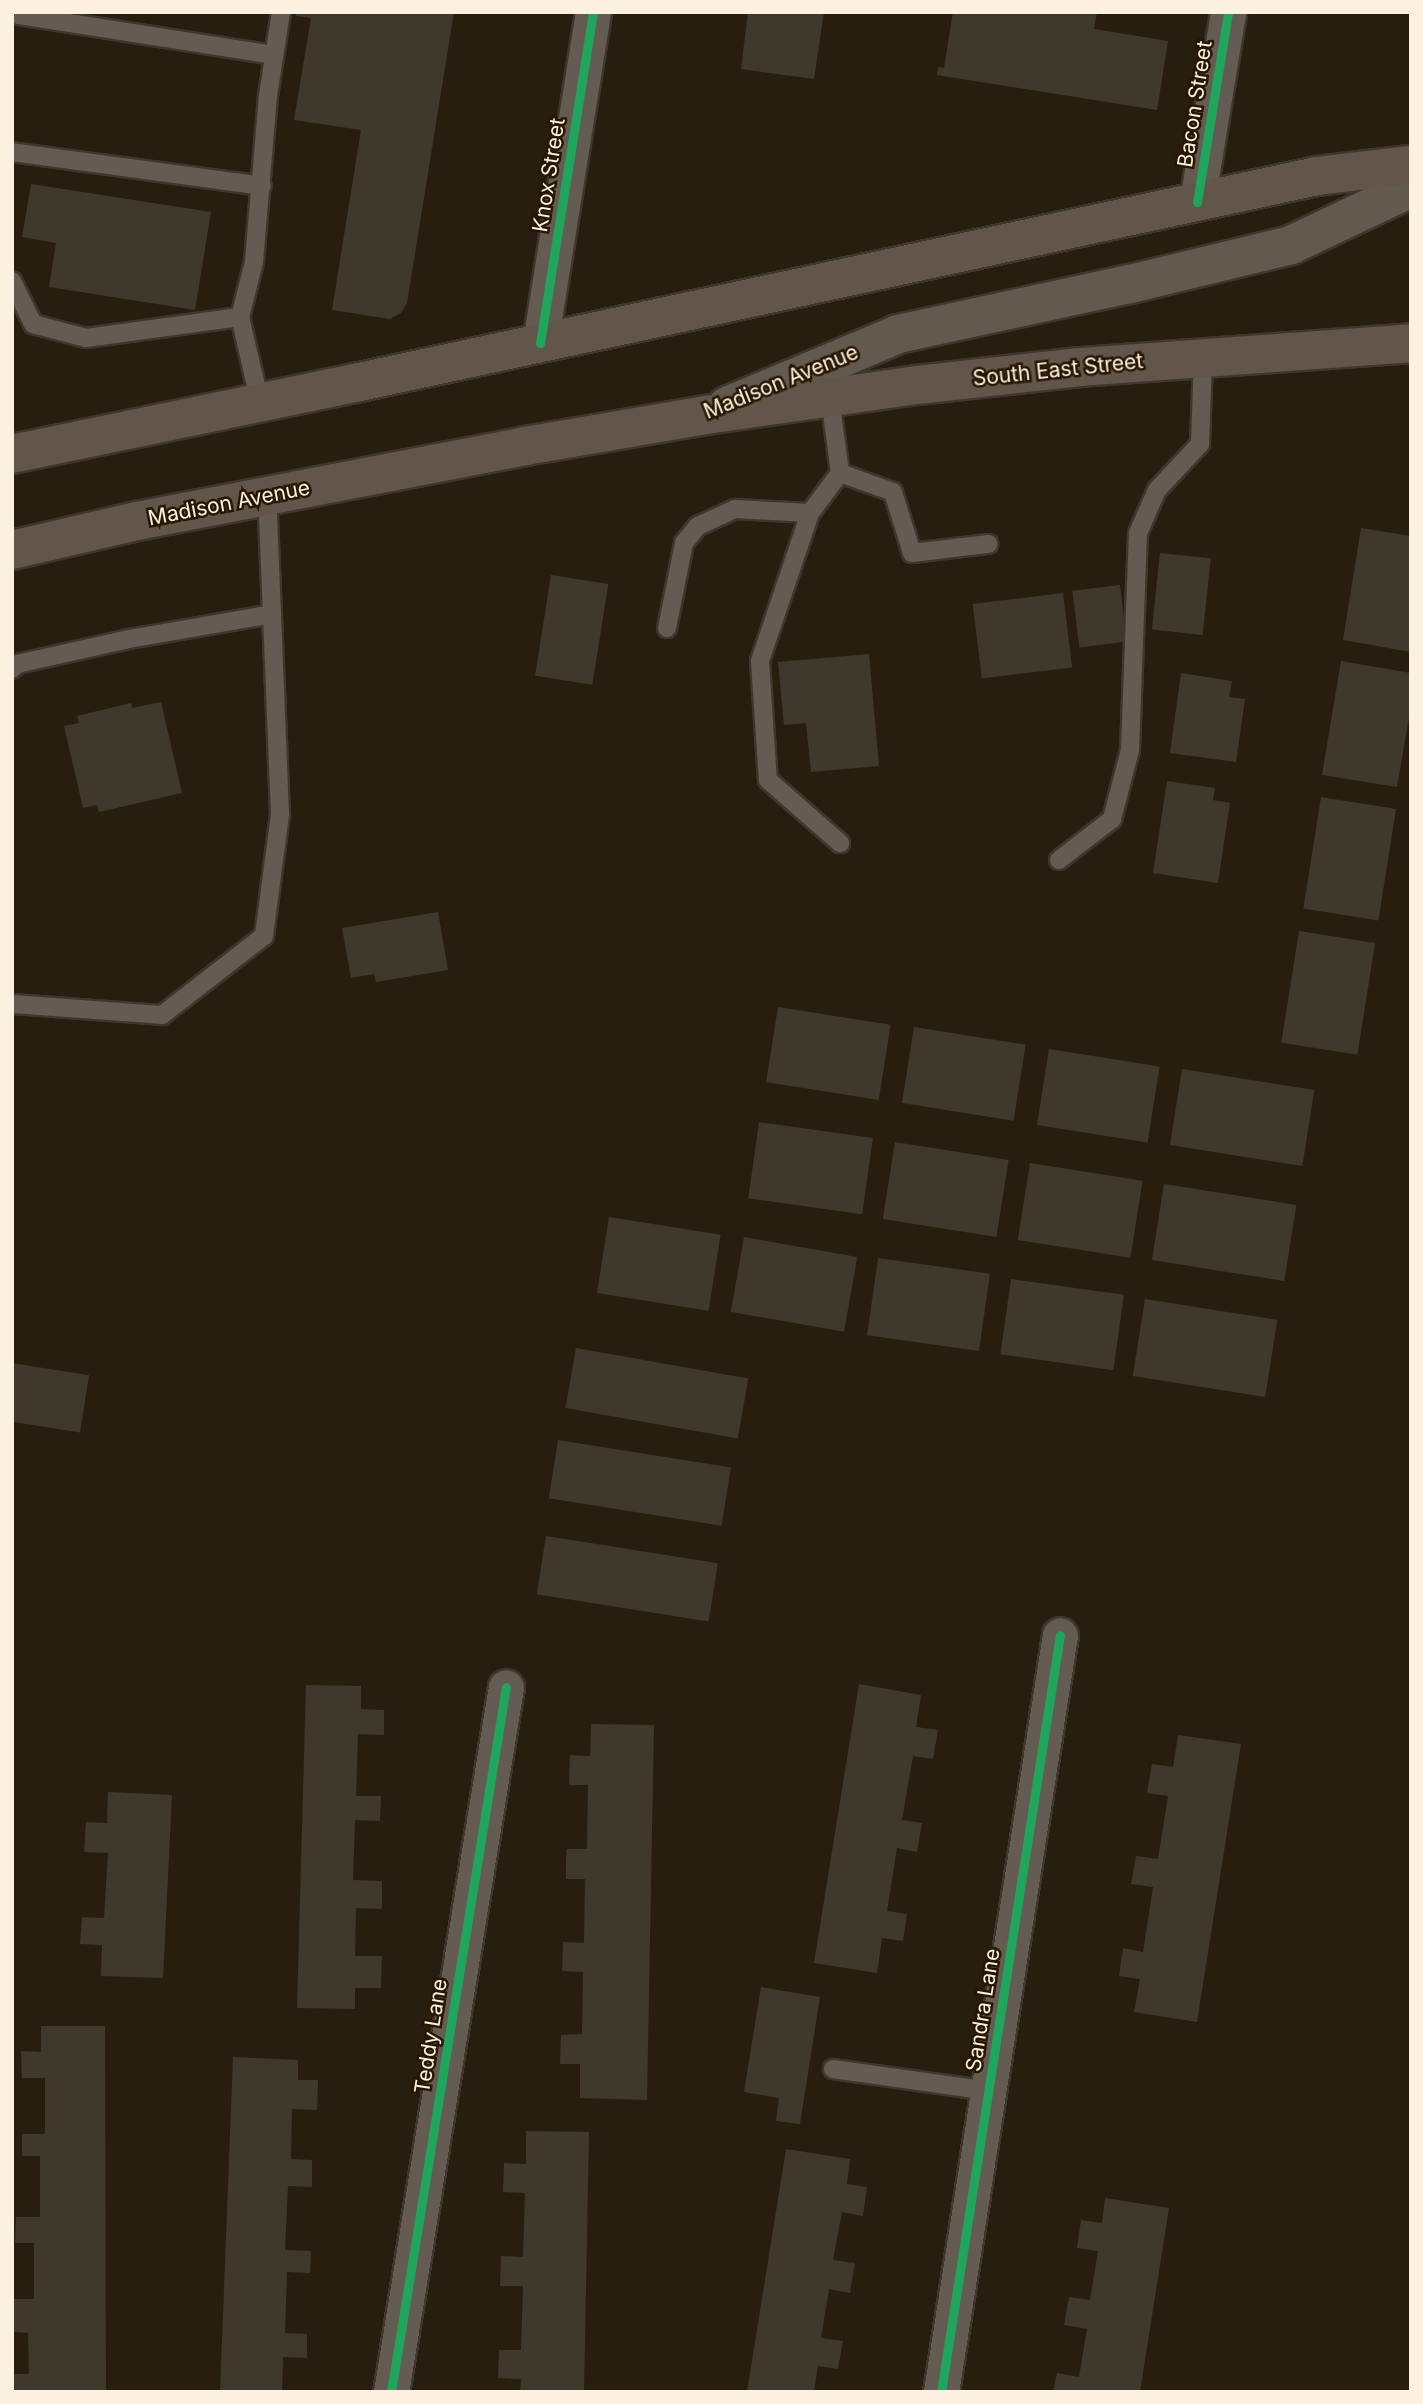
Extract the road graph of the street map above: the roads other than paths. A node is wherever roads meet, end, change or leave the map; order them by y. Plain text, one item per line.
1 (281, 12) edge
2 (593, 12) edge
3 (1228, 12) edge
4 (12, 14) edge
5 (274, 55) junction
6 (12, 153) edge
7 (1411, 165) edge
8 (262, 186) junction
9 (1411, 188) edge
10 (1198, 202) junction
11 (12, 281) edge
12 (240, 317) junction
13 (540, 343) junction
14 (1411, 343) edge
15 (1203, 357) junction
16 (830, 398) junction
17 (260, 403) junction
18 (706, 415) junction
19 (12, 454) edge
20 (840, 473) junction
21 (267, 496) junction
22 (810, 513) junction
23 (988, 544) dead end
24 (12, 550) edge
25 (272, 614) junction
26 (667, 628) dead end
27 (12, 669) edge
28 (839, 843) dead end
29 (1059, 860) dead end
30 (12, 1004) edge
31 (1060, 1634) dead end
32 (506, 1686) dead end
33 (833, 2069) dead end
34 (989, 2091) junction
35 (391, 2392) edge
36 (942, 2392) edge

1 - 5 lane
2 - 13 street, Knox Street
3 - 10 street, Bacon Street
4 - 5 lane
5 - 8 lane
6 - 8 lane
7 - 10 main road
8 - 12 lane
9 - 18 main road, Madison Avenue
10 - 13 main road
11 - 12 lane
12 - 17 lane
13 - 17 main road
14 - 15 main road, South East Street
15 - 16 main road, South East Street
15 - 29 lane
16 - 18 main road, South East Street
16 - 20 lane
17 - 19 main road
18 - 21 main road, Madison Avenue
20 - 22 lane
20 - 23 lane
21 - 24 main road, Madison Avenue
21 - 25 lane
22 - 26 lane
22 - 28 lane
25 - 27 lane
25 - 30 lane
31 - 34 street, Sandra Lane
32 - 35 street, Teddy Lane
33 - 34 lane
34 - 36 street, Sandra Lane

